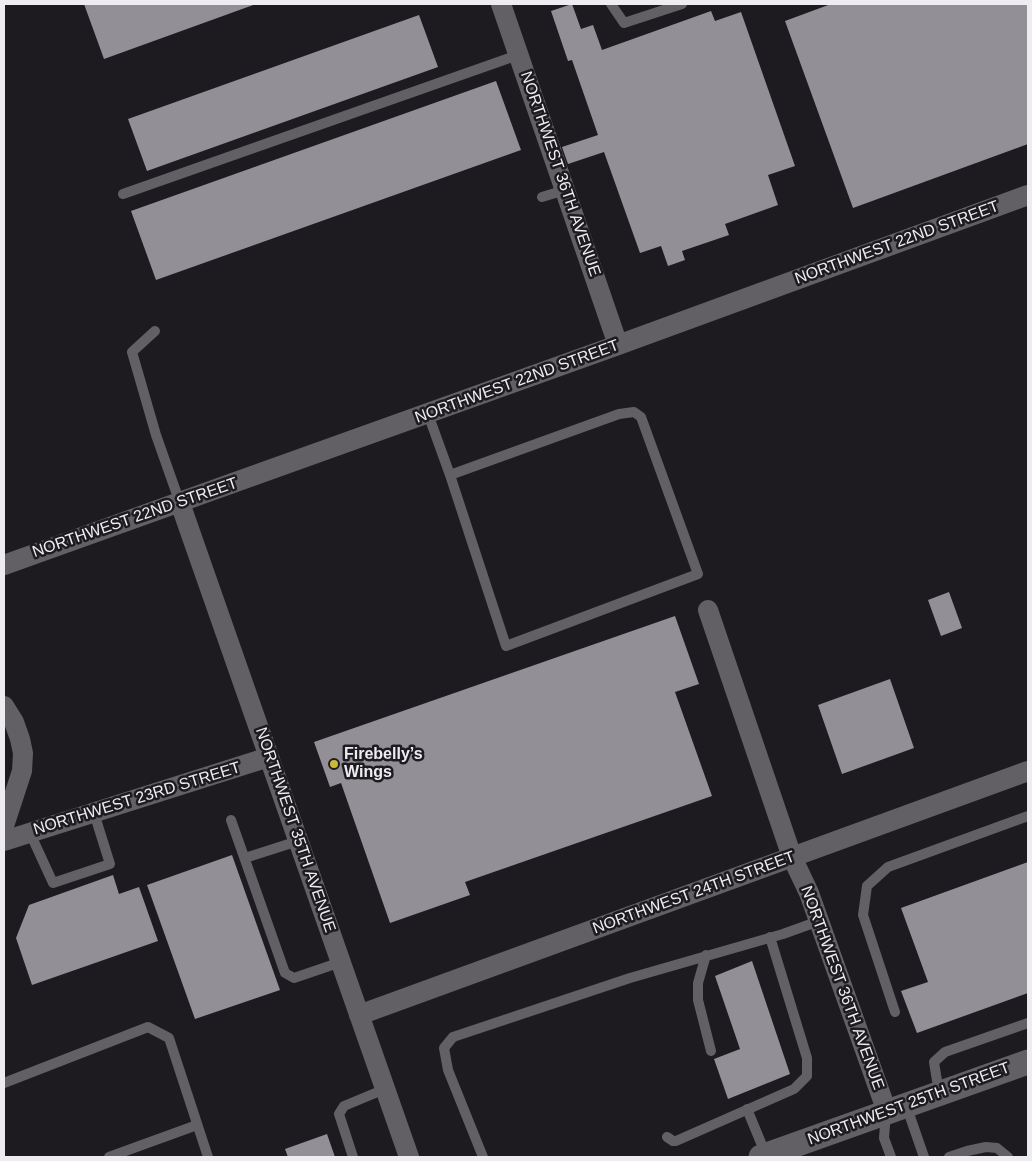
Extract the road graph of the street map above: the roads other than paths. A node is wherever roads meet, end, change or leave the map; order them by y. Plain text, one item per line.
1 (501, 4) edge
2 (611, 4) edge
3 (682, 4) edge
4 (518, 55) junction
5 (565, 190) junction
6 (123, 194) dead end
7 (1028, 195) edge
8 (542, 197) dead end
9 (155, 331) dead end
10 (618, 345) junction
11 (428, 414) junction
12 (450, 475) junction
13 (180, 503) junction
14 (4, 564) edge
15 (708, 610) dead end
16 (9, 714) edge
17 (269, 757) junction
18 (1028, 772) edge
19 (94, 813) junction
20 (1028, 816) edge
21 (231, 820) dead end
22 (4, 826) edge
23 (30, 833) junction
24 (4, 841) edge
25 (298, 841) junction
26 (792, 857) junction
27 (245, 858) junction
28 (819, 921) junction
29 (770, 938) junction
30 (706, 955) junction
31 (341, 962) junction
32 (895, 1012) dead end
33 (359, 1015) junction
34 (1028, 1023) edge
35 (711, 1051) dead end
36 (1028, 1062) edge
37 (4, 1083) edge
38 (385, 1089) junction
39 (939, 1093) junction
40 (896, 1108) junction
41 (747, 1109) junction
42 (197, 1125) junction
43 (667, 1136) dead end
44 (764, 1156) edge
45 (109, 1157) edge
46 (208, 1157) edge
47 (353, 1157) edge
48 (409, 1157) edge
49 (483, 1157) edge
50 (891, 1157) edge
51 (924, 1157) edge
52 (949, 1157) edge
53 (1008, 1157) edge

1 - 4 street, NORTHWEST 36TH AVENUE
2 - 3 lane
4 - 5 street, NORTHWEST 36TH AVENUE
4 - 6 lane
5 - 8 lane
5 - 10 street, NORTHWEST 36TH AVENUE
7 - 10 street, NORTHWEST 22ND STREET
9 - 13 lane
10 - 11 street, NORTHWEST 22ND STREET
11 - 12 lane
11 - 13 street, NORTHWEST 22ND STREET
12 - 12 lane
13 - 14 street, NORTHWEST 22ND STREET
13 - 17 street, NORTHWEST 35TH AVENUE
15 - 26 street, NORTHWEST 36TH AVENUE
16 - 22 street
17 - 19 street, NORTHWEST 23RD STREET
17 - 25 street, NORTHWEST 35TH AVENUE
18 - 26 street, NORTHWEST 24TH STREET
19 - 23 street, NORTHWEST 23RD STREET
19 - 23 lane
20 - 32 lane
21 - 27 lane
23 - 24 street, NORTHWEST 23RD STREET
25 - 27 lane
25 - 31 street, NORTHWEST 35TH AVENUE
26 - 28 street, NORTHWEST 36TH AVENUE
26 - 33 street, NORTHWEST 24TH STREET
27 - 31 lane
28 - 29 lane
28 - 40 street, NORTHWEST 36TH AVENUE
29 - 30 lane
29 - 41 lane
30 - 35 lane
30 - 49 lane
31 - 33 street, NORTHWEST 35TH AVENUE
33 - 38 street, NORTHWEST 35TH AVENUE
34 - 39 lane
36 - 39 street, NORTHWEST 25TH STREET
37 - 42 lane
38 - 47 lane
38 - 48 street, NORTHWEST 35TH AVENUE
39 - 40 street, NORTHWEST 25TH STREET
40 - 44 street, NORTHWEST 25TH STREET
40 - 50 lane
40 - 51 lane
41 - 43 lane
41 - 44 lane
42 - 45 lane
42 - 46 lane
52 - 53 lane

